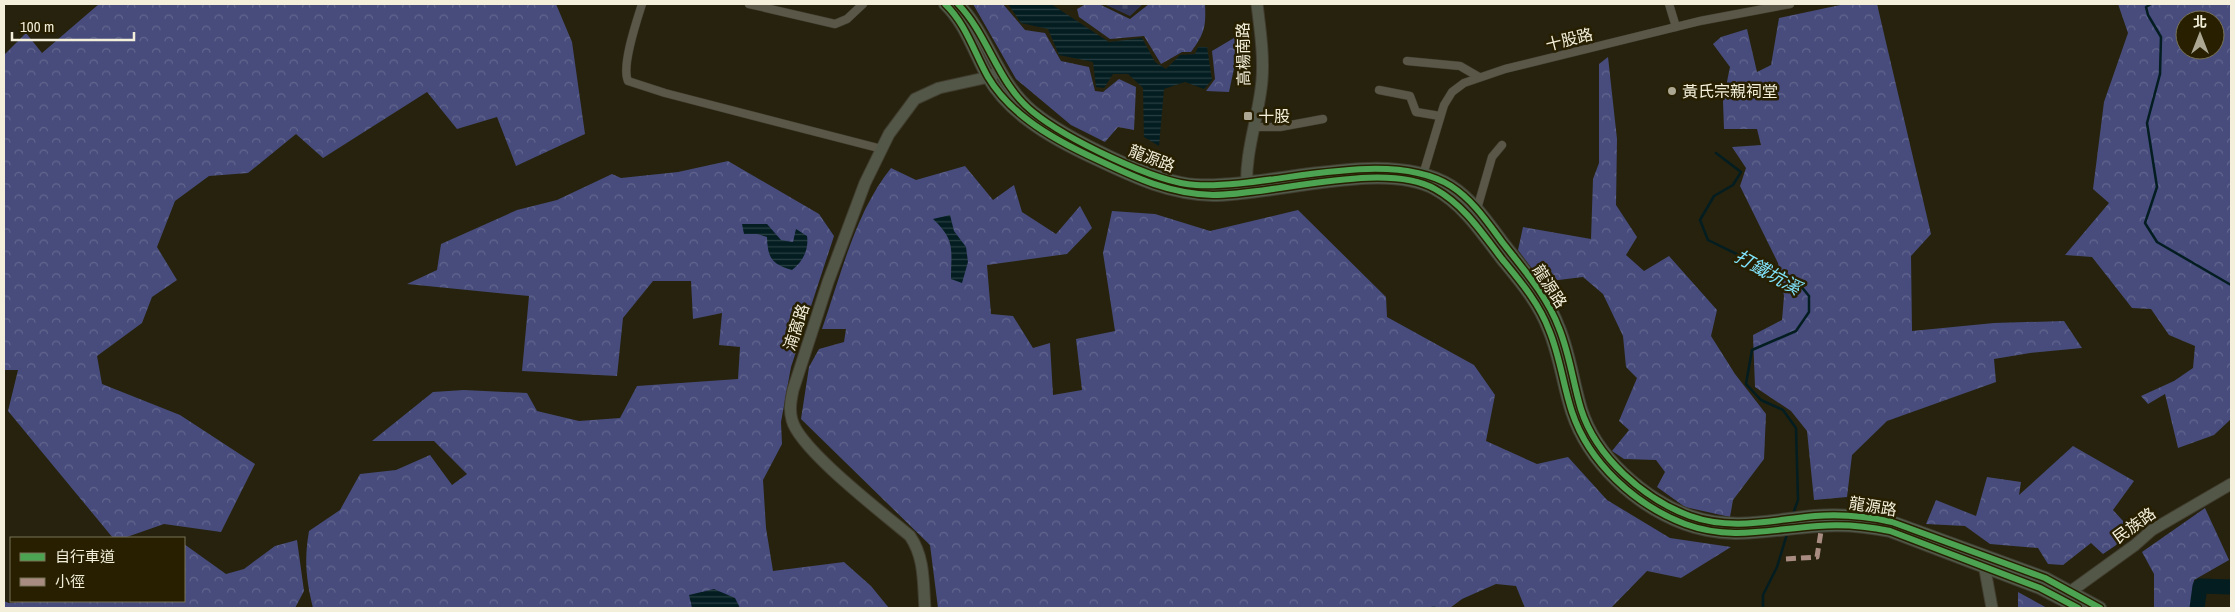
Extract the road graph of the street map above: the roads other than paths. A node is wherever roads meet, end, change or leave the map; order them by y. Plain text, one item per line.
1 (642, 4) edge
2 (749, 4) edge
3 (863, 4) edge
4 (945, 4) edge
5 (958, 4) edge
6 (1257, 4) edge
7 (1669, 4) edge
8 (1790, 4) edge
9 (1676, 27) junction
10 (1407, 61) dead end
11 (994, 74) junction
12 (1479, 77) junction
13 (1379, 90) dead end
14 (1440, 116) junction
15 (1323, 119) dead end
16 (1254, 127) junction
17 (1502, 145) dead end
18 (882, 148) junction
19 (1422, 178) junction
20 (1247, 188) junction
21 (1477, 209) junction
22 (2231, 484) edge
23 (1790, 524) junction
24 (1983, 561) junction
25 (2065, 595) junction
26 (925, 608) edge
27 (1992, 608) edge
28 (2078, 608) edge
29 (2100, 608) edge

1 - 18 street
2 - 3 street
4 - 11 main road
5 - 11 main road
6 - 16 street, 高楊南路
7 - 9 street
8 - 9 street, 十股路
9 - 12 street, 十股路
10 - 12 street
11 - 18 street, 湳窩路
11 - 20 main road
12 - 14 street, 十股路
13 - 14 street
14 - 19 street, 十股路
15 - 16 street
16 - 20 street, 高楊南路
17 - 21 street
18 - 26 street, 湳窩路
19 - 20 main road
19 - 21 main road, 龍源路
19 - 23 main road
21 - 23 main road, 龍源路
22 - 25 street, 民族路
23 - 24 main road
24 - 25 main road
24 - 27 street
25 - 28 main road
25 - 29 main road

